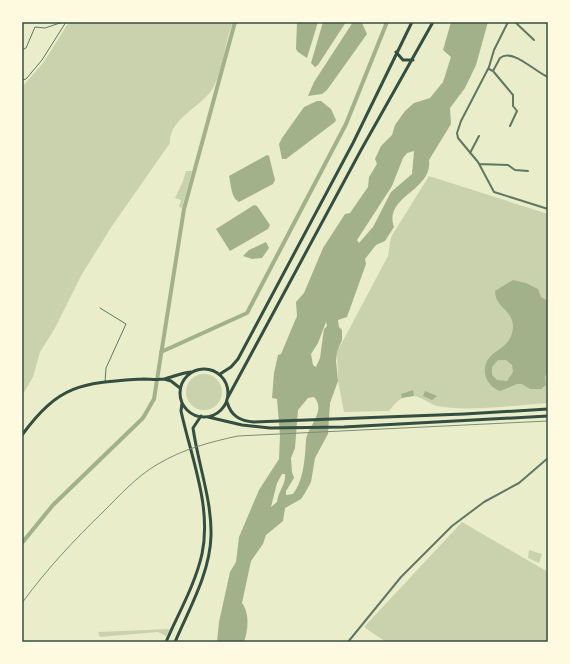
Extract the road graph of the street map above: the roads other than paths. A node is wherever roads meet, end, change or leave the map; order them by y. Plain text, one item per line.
1 (63, 22) edge
2 (66, 22) edge
3 (412, 22) edge
4 (433, 22) edge
5 (508, 22) edge
6 (516, 22) edge
7 (534, 40) dead end
8 (22, 50) edge
9 (396, 52) junction
10 (413, 60) junction
11 (489, 69) junction
12 (493, 71) junction
13 (548, 78) edge
14 (22, 80) edge
15 (510, 126) dead end
16 (479, 136) dead end
17 (470, 153) junction
18 (479, 164) junction
19 (528, 171) dead end
20 (548, 209) edge
21 (100, 308) dead end
22 (191, 372) junction
23 (220, 374) junction
24 (164, 378) junction
25 (104, 382) junction
26 (180, 388) junction
27 (228, 397) junction
28 (227, 402) junction
29 (182, 403) junction
30 (548, 408) edge
31 (527, 410) junction
32 (201, 416) junction
33 (208, 416) junction
34 (548, 416) edge
35 (527, 417) junction
36 (22, 435) edge
37 (548, 458) edge
38 (189, 590) junction
39 (196, 593) junction
40 (166, 642) edge
41 (175, 642) edge
42 (348, 642) edge

1 - 8 lane
2 - 14 lane
3 - 9 main road
4 - 10 main road
5 - 11 street
6 - 7 street
9 - 10 main road
9 - 23 main road
10 - 27 main road
11 - 12 street
11 - 17 street
12 - 13 street
12 - 15 street
16 - 17 street
17 - 18 street
18 - 19 street
18 - 20 street
21 - 25 lane
22 - 23 main road
22 - 24 main road
22 - 26 main road
23 - 27 main road
24 - 25 main road
24 - 26 main road
25 - 36 main road
26 - 29 main road
27 - 28 main road
28 - 31 main road
28 - 33 main road
29 - 32 main road
29 - 38 main road
30 - 31 main road
31 - 35 main road
32 - 33 main road
32 - 39 main road
33 - 35 main road
34 - 35 main road
37 - 42 street
38 - 39 main road
38 - 40 main road
39 - 41 main road

